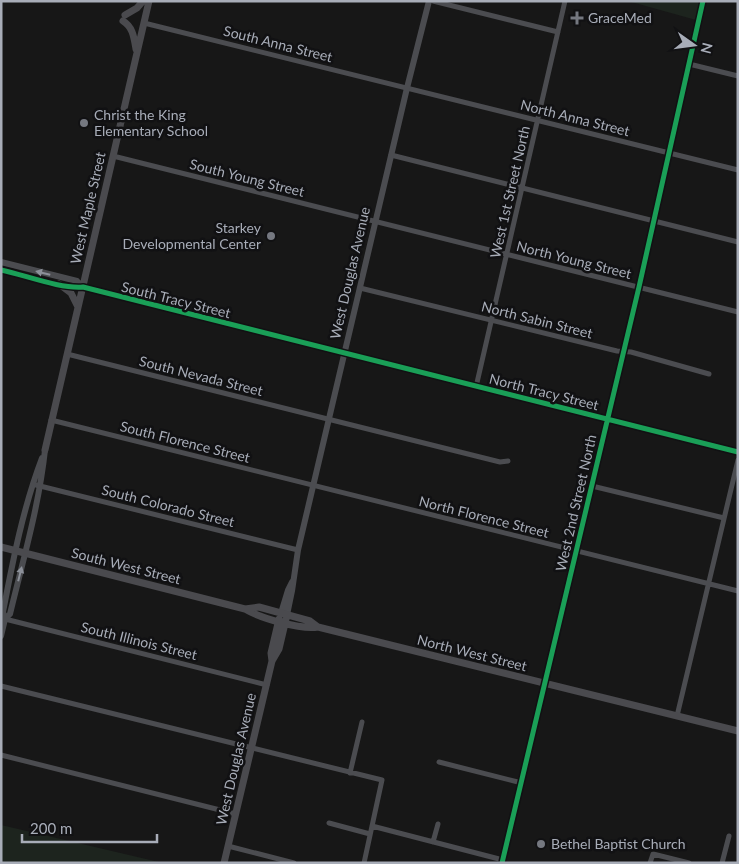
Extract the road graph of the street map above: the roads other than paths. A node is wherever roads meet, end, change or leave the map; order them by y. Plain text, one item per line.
1 (143, 1) edge
2 (148, 1) edge
3 (429, 1) edge
4 (433, 1) edge
5 (565, 1) edge
6 (704, 1) edge
7 (144, 23) junction
8 (558, 32) junction
9 (137, 53) junction
10 (689, 64) junction
11 (738, 76) edge
12 (407, 88) junction
13 (538, 121) junction
14 (669, 153) junction
15 (391, 155) junction
16 (113, 156) junction
17 (738, 170) edge
18 (522, 188) junction
19 (375, 222) junction
20 (654, 222) junction
21 (738, 242) edge
22 (507, 255) junction
23 (1, 262) edge
24 (1, 270) edge
25 (59, 284) junction
26 (83, 287) junction
27 (639, 287) junction
28 (360, 288) junction
29 (78, 307) junction
30 (738, 312) edge
31 (491, 321) junction
32 (624, 352) junction
33 (67, 354) junction
34 (344, 354) junction
35 (709, 374) dead end
36 (476, 387) junction
37 (329, 419) junction
38 (52, 420) junction
39 (608, 420) junction
40 (44, 450) junction
41 (738, 452) edge
42 (738, 460) edge
43 (508, 461) dead end
44 (33, 484) junction
45 (40, 486) junction
46 (313, 486) junction
47 (592, 486) junction
48 (24, 517) junction
49 (724, 518) junction
50 (33, 519) junction
51 (1, 547) edge
52 (15, 550) junction
53 (298, 550) junction
54 (576, 552) junction
55 (25, 553) junction
56 (708, 584) junction
57 (738, 591) edge
58 (283, 618) junction
59 (3, 624) edge
60 (1, 636) edge
61 (545, 684) junction
62 (267, 685) junction
63 (1, 686) edge
64 (677, 716) junction
65 (362, 722) dead end
66 (738, 731) edge
67 (251, 748) junction
68 (1, 755) edge
69 (439, 762) dead end
70 (350, 772) junction
71 (522, 783) junction
72 (236, 814) junction
73 (329, 823) dead end
74 (438, 824) dead end
75 (372, 826) junction
76 (370, 834) junction
77 (729, 836) dead end
78 (433, 842) junction
79 (228, 846) junction
80 (503, 861) edge
81 (224, 863) edge
82 (294, 863) edge
83 (364, 863) edge
84 (650, 863) edge
85 (689, 863) edge
86 (722, 863) edge

1 - 9 main road
2 - 7 main road, West Maple Street
3 - 12 street, West Douglas Avenue
4 - 8 street
5 - 8 street, West 1st Street North
6 - 10 street, West 2nd Street North
7 - 9 main road, West Maple Street
7 - 12 street, South Anna Street
8 - 13 street, West 1st Street North
9 - 16 main road, West Maple Street
10 - 11 street
10 - 14 street, West 2nd Street North
12 - 13 street, North Anna Street
12 - 15 street, West Douglas Avenue
13 - 14 street, North Anna Street
13 - 18 street, West 1st Street North
14 - 17 street, North Anna Street
14 - 20 street, West 2nd Street North
15 - 18 street
15 - 19 street, West Douglas Avenue
16 - 19 street, South Young Street
16 - 26 main road, West Maple Street
18 - 20 street
18 - 22 street, West 1st Street North
19 - 22 street, North Young Street
19 - 28 street, West Douglas Avenue
20 - 21 street
20 - 27 street, West 2nd Street North
22 - 27 street, North Young Street
22 - 31 street, West 1st Street North
26 -> 23 street, South Tracy Street
24 - 25 street, South Tracy Street
25 - 26 street, South Tracy Street
25 - 29 main road
26 - 29 main road, West Maple Street
26 - 34 street, South Tracy Street
27 - 30 street, North Young Street
27 - 32 street, West 2nd Street North
28 - 31 street, North Sabin Street
28 - 34 street, West Douglas Avenue
29 - 33 main road, West Maple Street
31 - 32 street, North Sabin Street
31 - 36 street, West 1st Street North
32 - 35 street, North Sabin Street
32 - 39 street, West 2nd Street North
33 - 37 street, South Nevada Street
33 - 38 main road, West Maple Street
34 - 36 street, North Tracy Street
34 - 37 street, West Douglas Avenue
36 - 39 street, North Tracy Street
37 - 43 street, South Nevada Street
37 - 46 street, West Douglas Avenue
38 - 40 main road, West Maple Street
38 - 46 street, South Florence Street
39 - 41 street, North Tracy Street
39 - 47 street, West 2nd Street North
40 - 44 street, West Maple Street
40 - 45 street, West Maple Street
42 - 49 street
44 - 45 street, South Colorado Street
44 - 48 street, West Maple Street
45 - 50 street, West Maple Street
45 - 53 street, South Colorado Street
46 - 53 street, West Douglas Avenue
46 - 54 street, North Florence Street
47 - 49 street
47 - 54 street, West 2nd Street North
48 - 50 street
48 - 52 street, West Maple Street
49 - 56 street
50 - 55 street, West Maple Street
51 - 52 main road, South West Street
52 - 55 main road, South West Street
52 - 59 street, West Maple Street
53 - 58 street, West Douglas Avenue
54 - 56 street, North Florence Street
54 - 61 street, West 2nd Street North
55 - 58 main road, South West Street
59 -> 55 street, West Maple Street
56 - 57 street, North Florence Street
56 - 64 street
58 - 61 main road, North West Street
58 - 62 main road, West Douglas Avenue
59 - 60 street, West Maple Street
59 - 62 street, South Illinois Street
61 - 64 main road, North West Street
61 - 71 street, West 2nd Street North
62 - 67 main road, West Douglas Avenue
63 - 67 street
64 - 66 main road, North West Street
65 - 70 street
67 - 70 street
67 - 72 main road, West Douglas Avenue
68 - 72 street
69 - 71 street
70 - 75 street
71 - 80 street, West 2nd Street North
72 - 79 main road, West Douglas Avenue
73 - 76 street
74 - 78 street
75 - 76 street
75 - 78 street
76 - 83 street
77 - 86 street
78 - 80 street
79 - 81 main road, West Douglas Avenue
79 - 82 street
84 - 85 street

